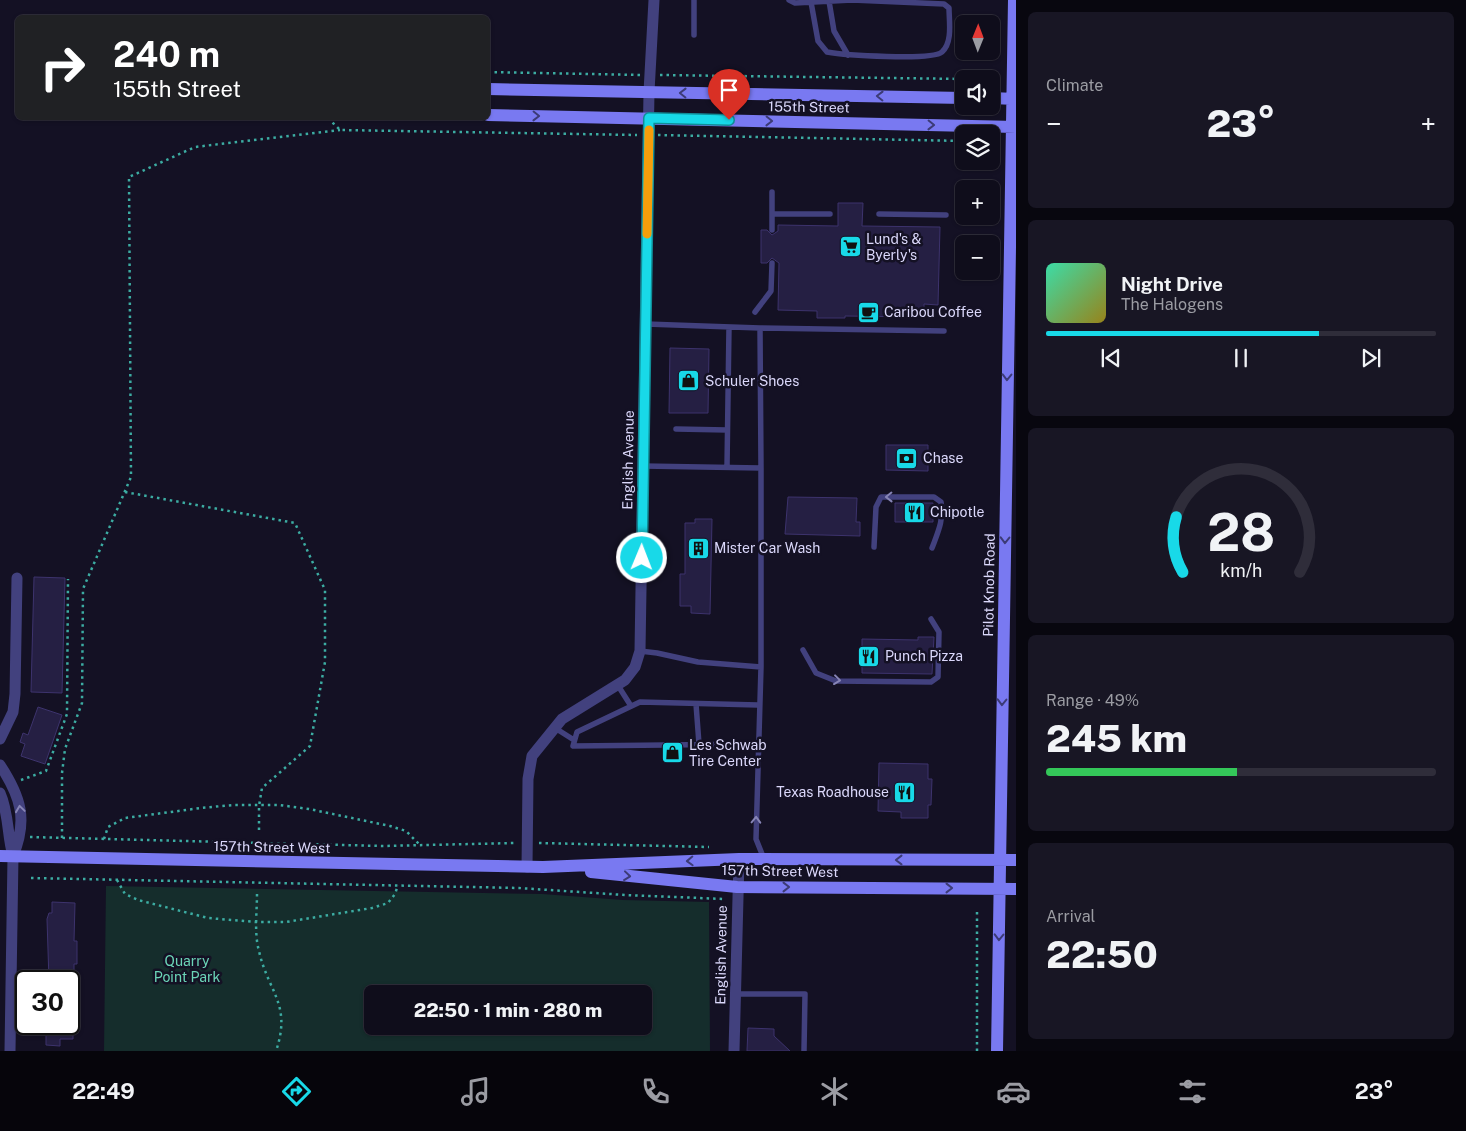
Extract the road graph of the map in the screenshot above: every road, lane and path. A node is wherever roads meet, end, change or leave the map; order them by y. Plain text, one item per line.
1 (654, 0) edge
2 (694, 0) edge
3 (788, 0) edge
4 (1014, 0) edge
5 (829, 1) edge
6 (811, 2) junction
7 (694, 35) dead end
8 (848, 55) junction
9 (490, 72) edge
10 (650, 75) junction
11 (955, 79) edge
12 (490, 89) edge
13 (649, 92) junction
14 (955, 98) edge
15 (1000, 98) edge
16 (1014, 99) edge
17 (490, 115) edge
18 (649, 118) junction
19 (1013, 126) edge
20 (340, 130) dead end
21 (772, 192) dead end
22 (772, 214) junction
23 (830, 214) dead end
24 (879, 214) dead end
25 (946, 215) dead end
26 (772, 230) dead end
27 (772, 263) dead end
28 (755, 312) dead end
29 (646, 324) junction
30 (729, 327) junction
31 (760, 328) junction
32 (944, 331) dead end
33 (676, 429) dead end
34 (727, 430) junction
35 (643, 466) junction
36 (727, 468) junction
37 (762, 468) junction
38 (125, 492) junction
39 (874, 547) dead end
40 (932, 548) dead end
41 (17, 578) dead end
42 (68, 579) dead end
43 (931, 620) dead end
44 (803, 650) dead end
45 (640, 652) junction
46 (761, 667) junction
47 (617, 684) junction
48 (696, 704) junction
49 (758, 705) junction
50 (631, 706) junction
51 (554, 728) junction
52 (0, 739) edge
53 (574, 740) junction
54 (699, 744) junction
55 (758, 744) junction
56 (0, 766) edge
57 (20, 780) dead end
58 (0, 793) edge
59 (259, 806) junction
60 (259, 831) dead end
61 (30, 837) dead end
62 (62, 838) junction
63 (104, 839) junction
64 (510, 843) dead end
65 (547, 843) dead end
66 (420, 846) junction
67 (708, 846) dead end
68 (6, 856) edge
69 (764, 859) junction
70 (739, 860) junction
71 (1000, 860) junction
72 (1016, 860) edge
73 (527, 867) junction
74 (543, 867) junction
75 (30, 878) dead end
76 (117, 880) junction
77 (398, 885) junction
78 (737, 887) junction
79 (1000, 889) junction
80 (1016, 889) edge
81 (257, 894) dead end
82 (720, 899) dead end
83 (978, 909) dead end
84 (256, 922) junction
85 (6, 974) edge
86 (736, 994) junction
87 (10, 1051) edge
88 (276, 1051) edge
89 (734, 1051) edge
90 (804, 1051) edge
91 (977, 1051) edge
92 (997, 1051) edge

1 - 10 street, English Avenue
2 - 7 lane
3 - 6 lane
4 - 16 street, Pilot Knob Road
5 - 6 lane
5 - 8 lane
5 - 8 lane
6 - 8 lane
9 - 10 path
10 - 11 path
10 - 13 street, English Avenue
12 - 13 street, 155th Street
14 -> 13 street, 155th Street
13 - 18 street, English Avenue
15 - 16 street
16 - 19 street, Pilot Knob Road
17 -> 18 street, 155th Street
18 -> 19 street, 155th Street
18 - 29 street, English Avenue
19 -> 71 street, Pilot Knob Road
20 - 38 path
21 - 22 lane
22 - 23 lane
22 - 26 lane
24 - 25 lane
27 - 28 lane
29 - 30 lane
29 - 35 street, English Avenue
30 - 31 lane
30 - 34 lane
31 - 32 lane
31 - 37 lane
33 - 34 lane
34 - 36 lane
35 - 36 lane
35 - 45 street, English Avenue
36 - 37 lane
37 - 46 lane
38 - 59 path
38 - 62 path
40 -> 39 lane
41 - 52 street
42 - 57 path
44 -> 43 lane
45 - 46 lane
45 - 47 street, English Avenue
46 - 49 lane
47 - 50 lane
47 - 51 street, English Avenue
48 - 49 lane
48 - 50 lane
48 - 54 lane
49 - 55 lane
50 - 53 lane
51 - 53 lane
51 - 73 street, English Avenue
53 - 54 lane
54 - 55 lane
69 -> 55 lane
68 -> 56 street
58 - 68 street
59 - 60 path
59 - 63 path
59 - 66 path
61 - 62 path
62 - 63 path
63 - 66 path
64 - 66 path
65 - 67 path
68 - 73 street, 157th Street West
68 - 85 street
69 - 70 street, 157th Street West
71 -> 69 street, 157th Street West
70 -> 74 street, 157th Street West
70 - 78 street, English Avenue
71 - 72 street, 157th Street West
71 - 79 street, Pilot Knob Road
73 - 74 street, 157th Street West
74 -> 78 street, 157th Street West
75 - 76 path
76 - 77 path
76 - 84 path
77 - 82 path
77 - 84 path
78 -> 79 street, 157th Street West
78 - 86 street, English Avenue
79 - 80 street, 157th Street West
79 -> 92 street, Pilot Knob Road
81 - 84 path
83 - 91 path
84 - 88 path
85 - 87 street
86 - 89 street, English Avenue
86 - 90 lane

